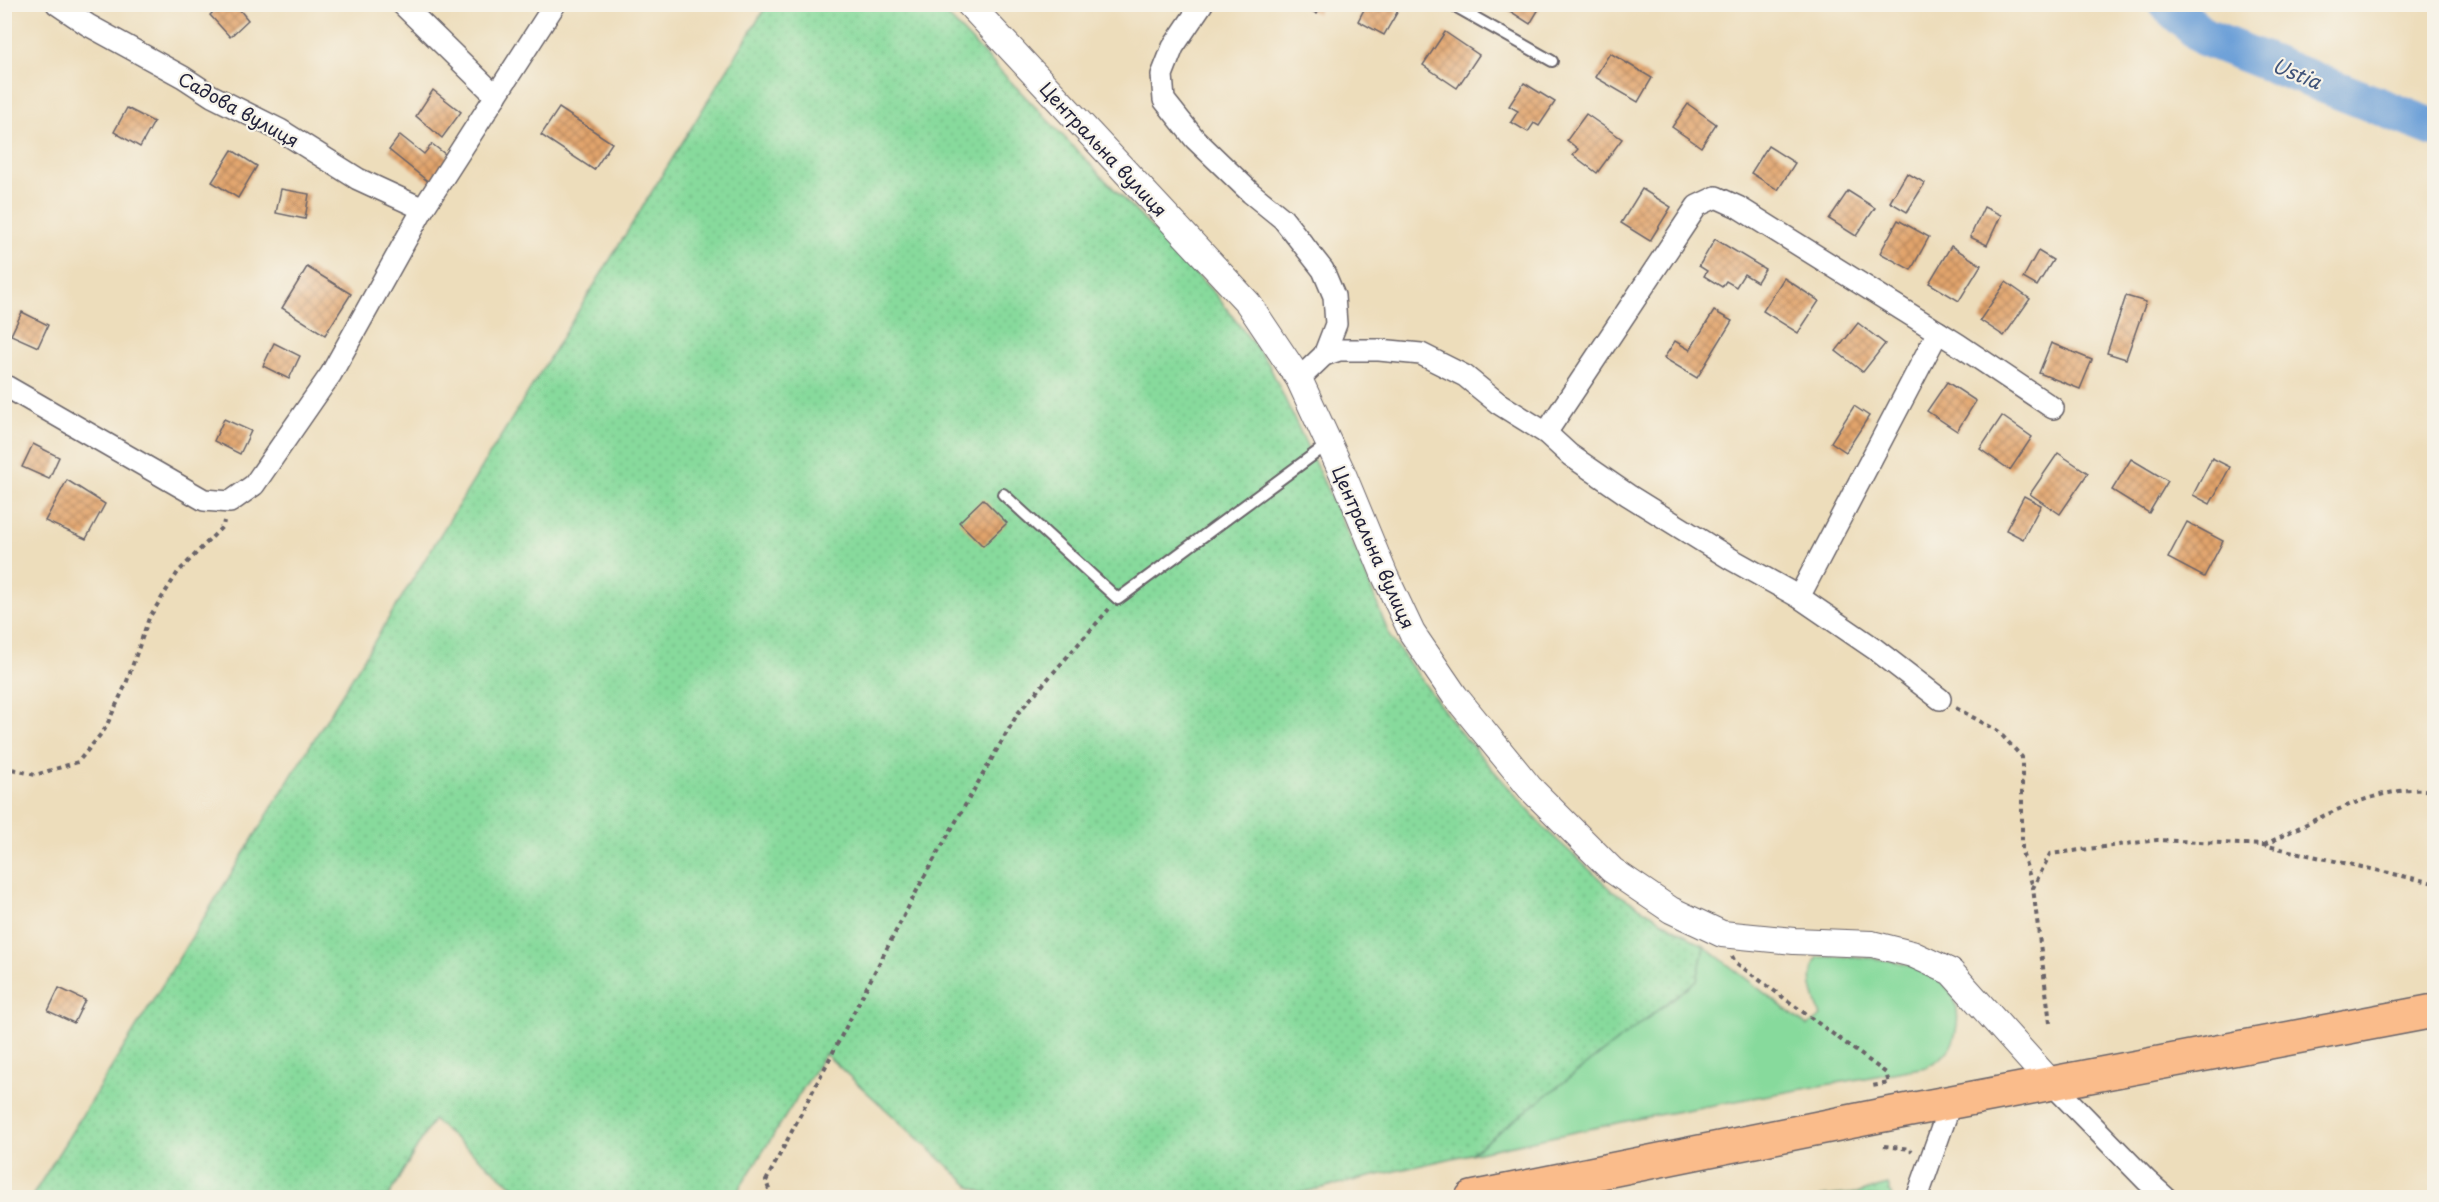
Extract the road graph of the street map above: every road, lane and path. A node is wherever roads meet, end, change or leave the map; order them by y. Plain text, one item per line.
1 (57, 4) edge
2 (402, 4) edge
3 (555, 4) edge
4 (969, 4) edge
5 (1202, 4) edge
6 (1451, 4) edge
7 (1552, 61) dead end
8 (496, 96) junction
9 (423, 209) junction
10 (1938, 332) junction
11 (1324, 355) junction
12 (1299, 379) junction
13 (4, 385) edge
14 (2053, 408) dead end
15 (1546, 433) junction
16 (1328, 444) junction
17 (1003, 494) dead end
18 (230, 502) junction
19 (1799, 597) junction
20 (1118, 599) junction
21 (1940, 699) joint
22 (4, 767) edge
23 (2434, 791) edge
24 (2263, 845) junction
25 (2434, 883) edge
26 (2033, 888) junction
27 (1722, 934) junction
28 (2434, 1011) edge
29 (2050, 1023) dead end
30 (2052, 1084) junction
31 (1872, 1086) dead end
32 (1951, 1102) junction
33 (772, 1197) edge
34 (1472, 1197) edge
35 (1917, 1197) edge
36 (2166, 1197) edge

1 - 9 street, Садова вулиця
2 - 8 street
3 - 8 street
4 - 12 street, Центральна вулиця
5 - 11 street
6 - 7 lane
8 - 9 street
9 - 18 street
10 - 14 street
10 - 15 street
10 - 19 street
11 - 12 street
11 - 15 street
12 - 16 street, Центральна вулиця
13 - 18 street
15 - 19 street
16 - 20 lane
16 - 27 street, Центральна вулиця
17 - 20 lane
18 - 22 path
19 - 21 street
20 - 33 path
21 - 26 path
23 - 24 path
24 - 25 path
24 - 26 path
26 - 29 path
27 - 30 street, Центральна вулиця
27 - 31 path
28 - 30 highway
30 - 32 highway
30 - 36 street
32 - 34 highway
32 - 35 street

